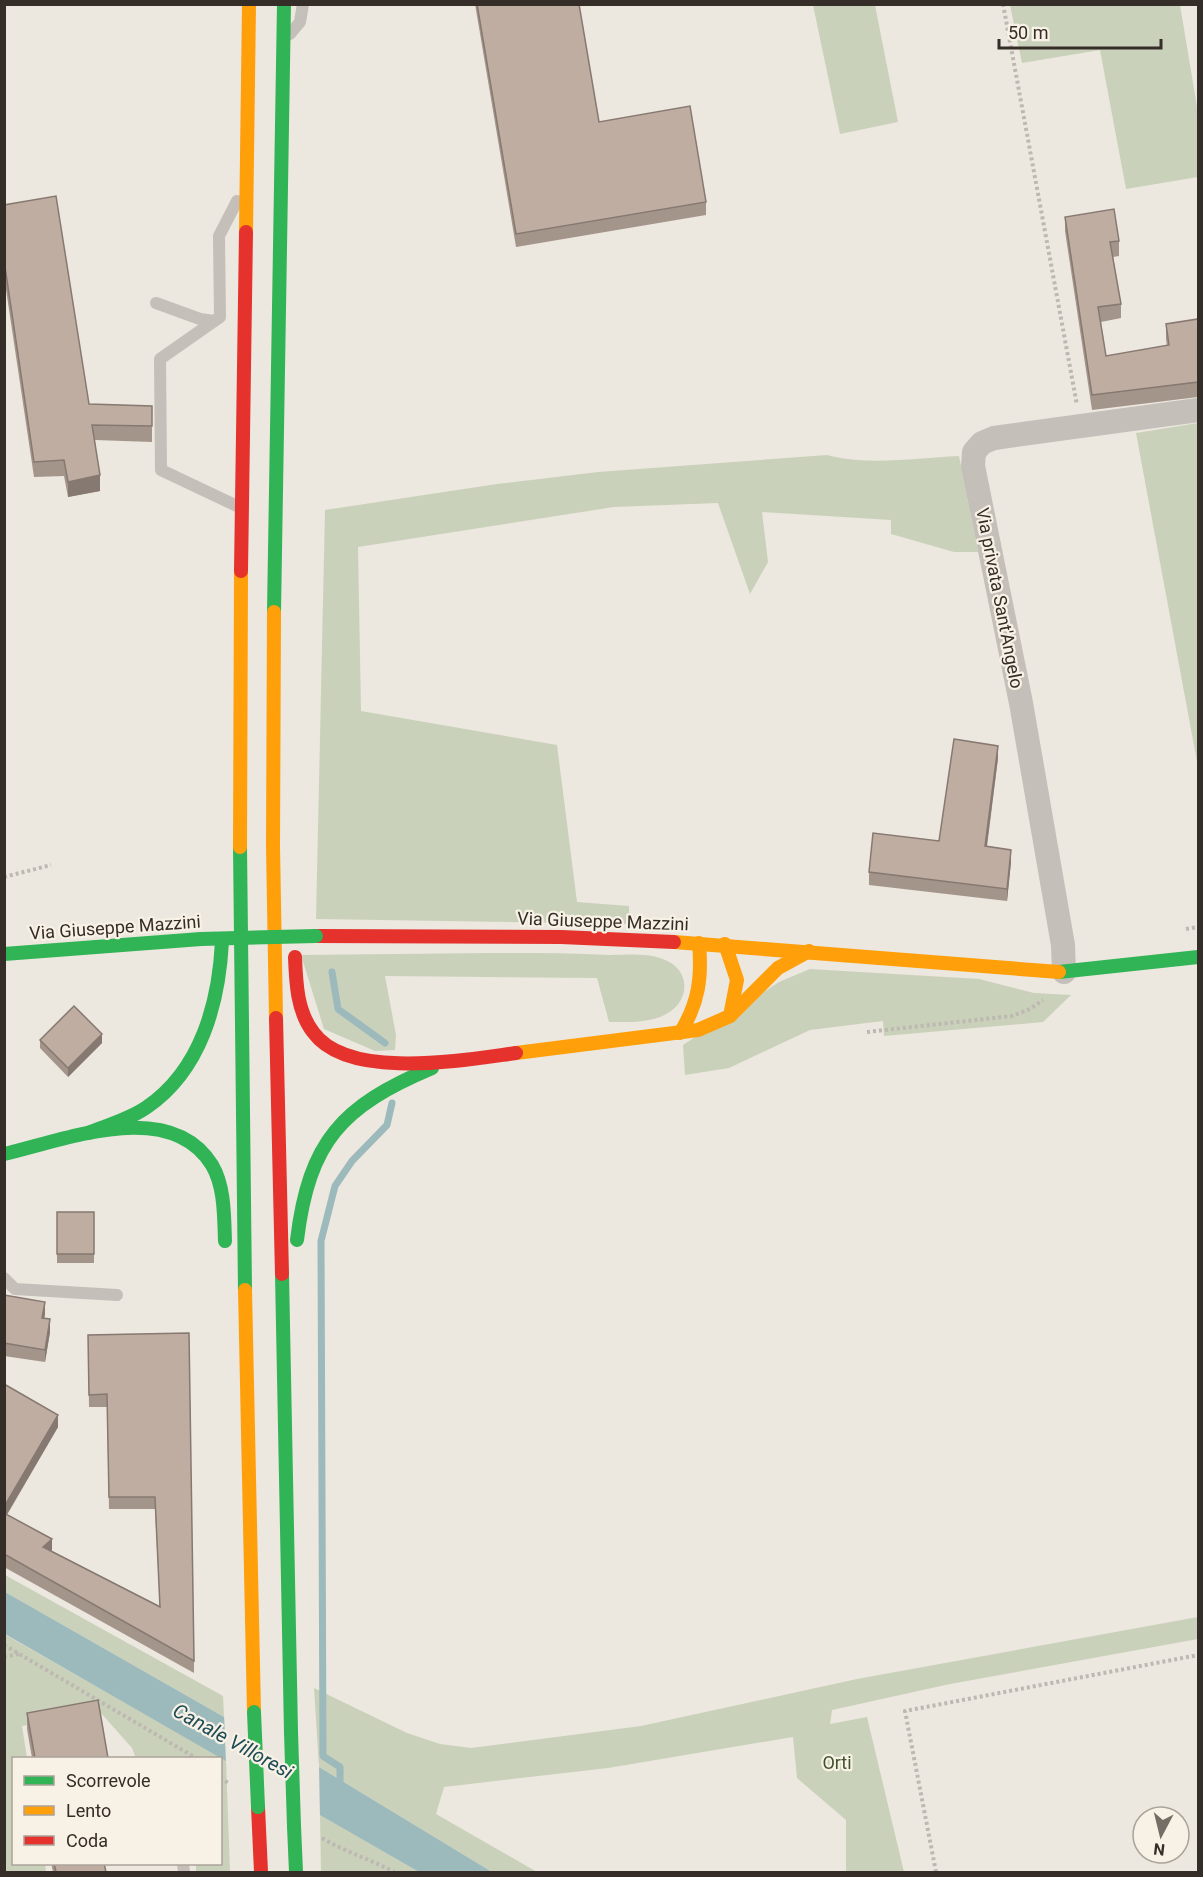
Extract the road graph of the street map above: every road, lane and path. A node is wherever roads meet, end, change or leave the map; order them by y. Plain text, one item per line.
1 (249, 4) edge
2 (284, 4) edge
3 (303, 4) edge
4 (1003, 4) edge
5 (283, 41) junction
6 (245, 184) junction
7 (156, 303) dead end
8 (214, 321) junction
9 (1198, 410) edge
10 (1081, 427) junction
11 (242, 508) junction
12 (239, 755) junction
13 (226, 835) dead end
14 (273, 846) junction
15 (286, 856) dead end
16 (51, 865) dead end
17 (4, 877) edge
18 (294, 918) dead end
19 (222, 929) dead end
20 (699, 943) junction
21 (725, 944) junction
22 (809, 951) junction
23 (4, 954) edge
24 (1198, 957) edge
25 (1064, 972) junction
26 (730, 1016) junction
27 (867, 1032) dead end
28 (680, 1033) junction
29 (454, 1059) junction
30 (88, 1133) junction
31 (4, 1154) edge
32 (225, 1250) dead end
33 (297, 1254) dead end
34 (4, 1278) edge
35 (297, 1288) dead end
36 (117, 1295) dead end
37 (232, 1328) dead end
38 (282, 1362) junction
39 (246, 1363) junction
40 (4, 1645) edge
41 (20, 1654) junction
42 (1198, 1655) edge
43 (4, 1657) edge
44 (194, 1757) edge
45 (340, 1849) dead end
46 (258, 1872) edge
47 (296, 1872) edge
48 (394, 1872) edge
49 (936, 1872) edge

1 - 6 main road
2 - 5 main road
3 - 5 lane
4 - 10 path
5 - 14 main road
6 - 8 lane
6 - 11 main road
7 - 8 lane
8 - 11 lane
9 - 10 street, Via privata Sant'Angelo
10 - 25 street, Via privata Sant'Angelo
11 - 12 main road
12 - 13 main road
12 - 39 main road
14 - 15 main road
14 - 38 main road
16 - 17 path
18 - 29 main road
19 - 30 main road
20 - 21 main road, Via Giuseppe Mazzini
20 - 23 main road, Via Giuseppe Mazzini, bridge
20 - 28 main road
21 - 22 main road, Via Giuseppe Mazzini
21 - 26 main road
22 - 25 main road, Via Giuseppe Mazzini
22 - 26 main road
24 - 25 main road, Via Giuseppe Mazzini
25 - 27 path
26 - 28 main road
28 - 29 main road
29 - 33 main road
30 - 31 main road
30 - 32 main road
34 - 36 lane
35 - 38 main road
37 - 39 main road
38 - 47 main road, bridge
39 - 46 main road, bridge
40 - 41 path
41 - 43 path
41 - 44 path
42 - 49 path
45 - 48 path

